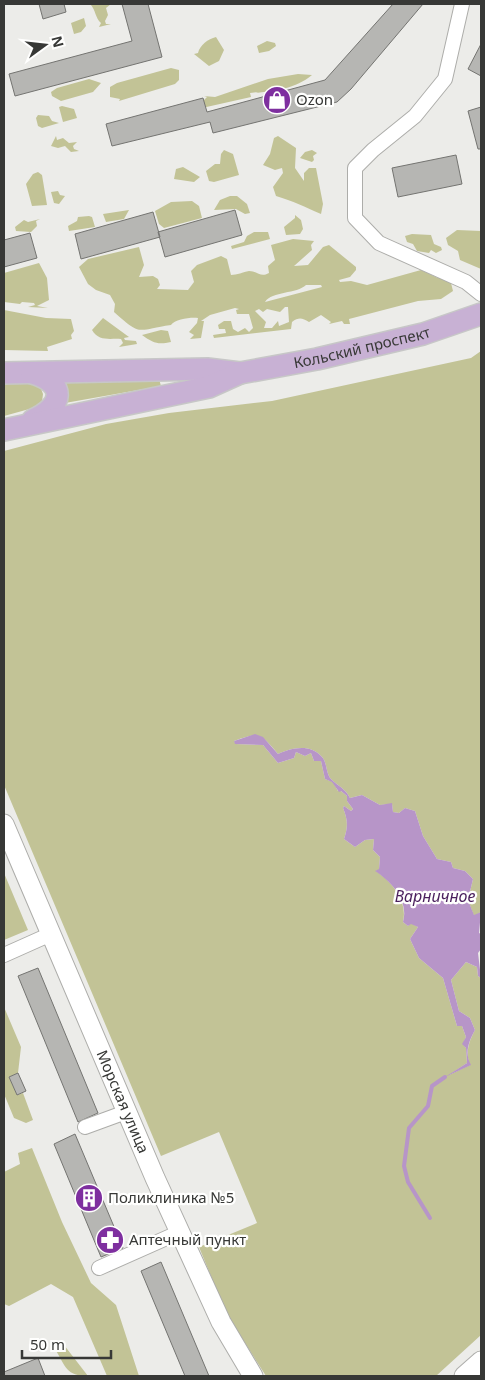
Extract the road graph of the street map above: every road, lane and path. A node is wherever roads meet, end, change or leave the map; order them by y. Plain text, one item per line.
1 (462, 4) edge
2 (481, 294) edge
3 (481, 314) edge
4 (30, 372) junction
5 (4, 373) edge
6 (240, 373) junction
7 (10, 428) edge
8 (4, 824) edge
9 (51, 934) junction
10 (4, 955) edge
11 (126, 1112) junction
12 (85, 1127) dead end
13 (180, 1232) junction
14 (99, 1268) dead end
15 (481, 1361) edge
16 (253, 1376) edge
17 (464, 1376) edge

1 - 2 street
3 - 6 main road, Кольский проспект
4 - 5 main road, Кольский проспект
4 - 6 main road, Кольский проспект
4 - 7 main road
6 - 7 main road, Кольский проспект
8 - 9 street, Морская улица
9 - 10 street
9 - 11 street, Морская улица
11 - 12 street
11 - 13 street, Морская улица
13 - 14 street
13 - 16 street, Морская улица
15 - 17 street

